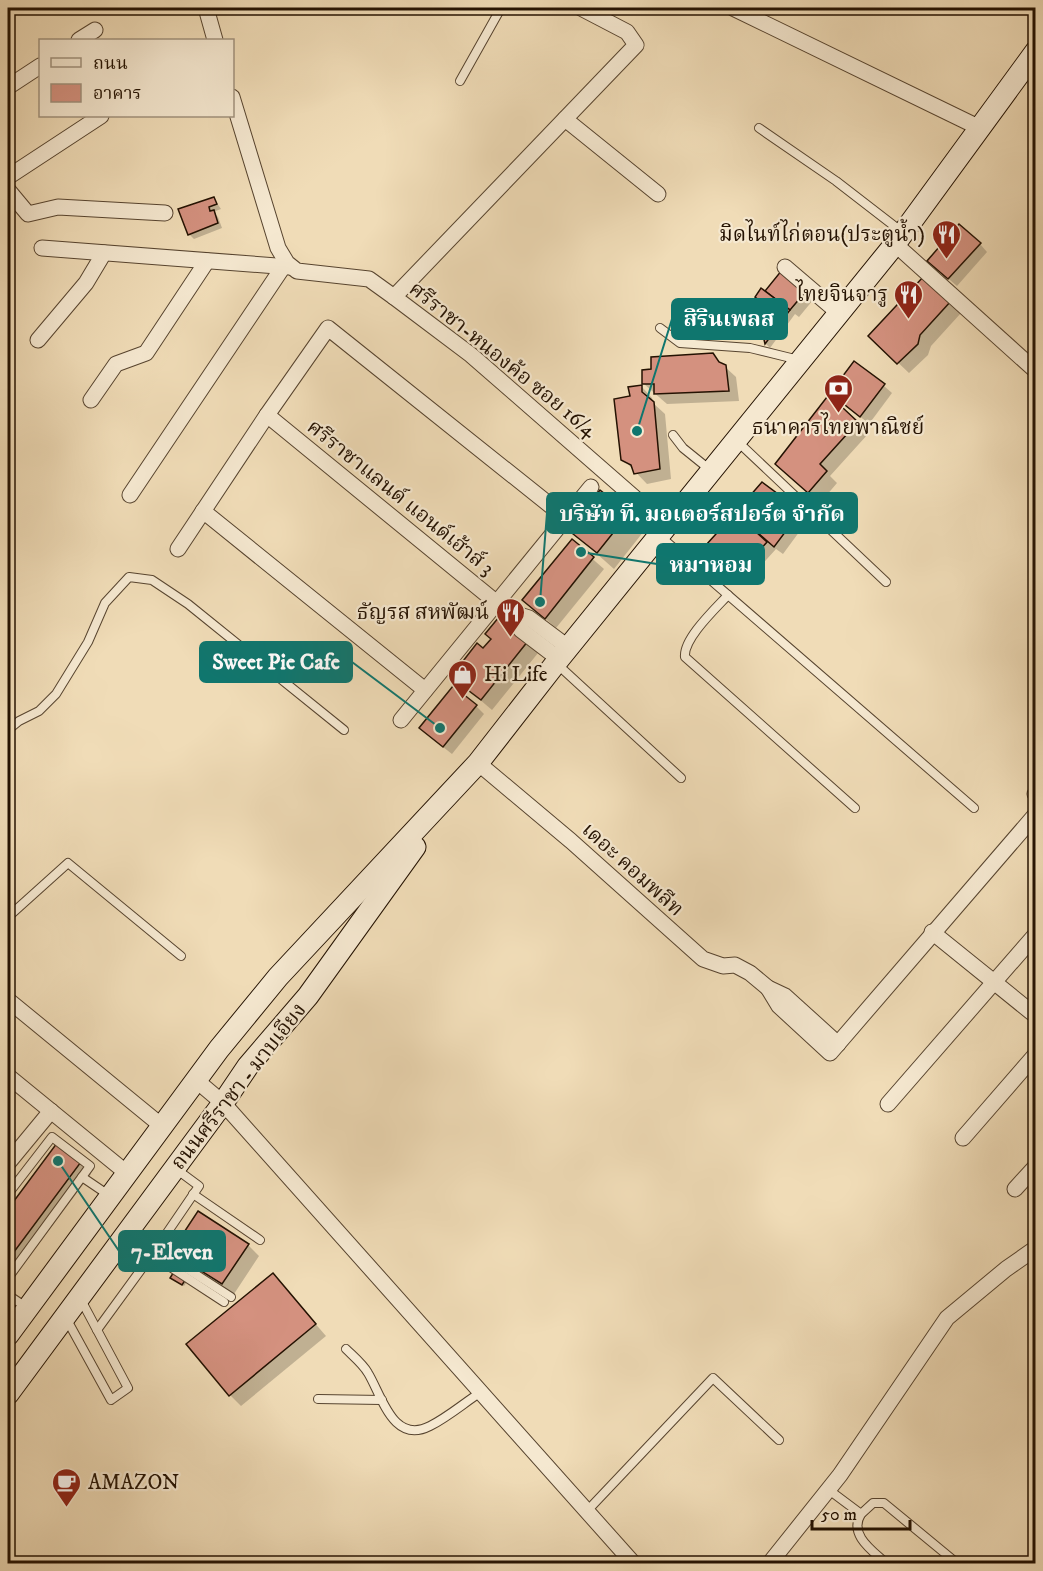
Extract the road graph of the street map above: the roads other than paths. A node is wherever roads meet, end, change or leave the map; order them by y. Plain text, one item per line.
1 (206, 8) edge
2 (501, 8) edge
3 (581, 8) edge
4 (732, 8) edge
5 (96, 30) dead end
6 (81, 39) edge
7 (215, 39) edge
8 (1035, 51) edge
9 (39, 67) edge
10 (460, 81) dead end
11 (8, 87) edge
12 (234, 104) edge
13 (99, 117) edge
14 (565, 119) junction
15 (759, 128) dead end
16 (980, 128) junction
17 (8, 177) edge
18 (8, 190) edge
19 (658, 194) dead end
20 (165, 213) dead end
21 (899, 239) junction
22 (42, 248) dead end
23 (104, 253) junction
24 (207, 261) junction
25 (288, 267) junction
26 (785, 267) dead end
27 (394, 297) junction
28 (840, 314) junction
29 (660, 328) dead end
30 (38, 340) dead end
31 (801, 361) junction
32 (1035, 371) edge
33 (91, 400) dead end
34 (267, 415) junction
35 (673, 435) dead end
36 (737, 441) junction
37 (712, 472) junction
38 (591, 487) dead end
39 (130, 495) dead end
40 (203, 511) junction
41 (566, 518) junction
42 (664, 531) junction
43 (178, 549) dead end
44 (886, 582) dead end
45 (728, 595) junction
46 (502, 607) junction
47 (561, 657) junction
48 (425, 690) junction
49 (401, 720) dead end
50 (8, 730) edge
51 (344, 730) dead end
52 (472, 770) junction
53 (681, 778) dead end
54 (855, 808) dead end
55 (974, 808) dead end
56 (1035, 814) edge
57 (8, 917) edge
58 (932, 932) junction
59 (1035, 934) edge
60 (181, 956) dead end
61 (993, 982) junction
62 (8, 1000) edge
63 (1035, 1016) edge
64 (219, 1049) junction
65 (1035, 1054) edge
66 (248, 1066) junction
67 (8, 1076) edge
68 (196, 1081) junction
69 (8, 1088) edge
70 (223, 1103) junction
71 (888, 1104) dead end
72 (48, 1114) junction
73 (163, 1127) junction
74 (963, 1138) dead end
75 (8, 1162) edge
76 (1035, 1166) edge
77 (175, 1168) junction
78 (82, 1177) junction
79 (121, 1184) junction
80 (1015, 1189) dead end
81 (8, 1194) edge
82 (193, 1194) junction
83 (260, 1239) dead end
84 (1035, 1248) edge
85 (154, 1252) junction
86 (8, 1278) edge
87 (8, 1295) edge
88 (79, 1297) junction
89 (227, 1300) dead end
90 (27, 1308) junction
91 (65, 1316) junction
92 (97, 1330) junction
93 (8, 1335) edge
94 (346, 1348) dead end
95 (481, 1392) junction
96 (8, 1394) edge
97 (318, 1399) dead end
98 (382, 1400) junction
99 (779, 1440) dead end
100 (829, 1490) junction
101 (587, 1511) junction
102 (861, 1514) junction
103 (634, 1563) edge
104 (769, 1563) edge
105 (887, 1563) edge
106 (958, 1563) edge

1 - 7 street
2 - 10 lane
3 - 14 street
4 - 16 street
5 - 6 street
8 - 16 main road, ถนนศรีราชา - มาบเอียง
9 - 11 street
12 - 25 street
13 - 17 street
14 - 19 street
14 - 27 street
15 - 21 lane
16 - 21 main road, ถนนศรีราชา - มาบเอียง
18 - 20 street
21 - 28 main road, ถนนศรีราชา - มาบเอียง
21 - 32 street
22 - 23 street, ศรีราชา-หนองค้อ ซอย 16/4
23 - 24 street, ศรีราชา-หนองค้อ ซอย 16/4
23 - 30 street
24 - 25 street, ศรีราชา-หนองค้อ ซอย 16/4
24 - 33 street
25 - 27 street, ศรีราชา-หนองค้อ ซอย 16/4
25 - 39 street
26 - 28 street
27 - 42 street, ศรีราชา-หนองค้อ ซอย 16/4
28 - 31 main road, ถนนศรีราชา - มาบเอียง
29 - 31 lane
31 - 36 main road, ถนนศรีราชา - มาบเอียง
34 - 40 street
34 - 41 street
34 - 46 street, ศรีราชาแลนด์ แอนด์เฮ้าส์ 3
35 - 37 lane
36 - 37 main road, ถนนศรีราชา - มาบเอียง
36 - 44 lane
37 - 42 main road, ถนนศรีราชา - มาบเอียง
38 - 41 street
40 - 43 street
40 - 48 street
41 - 46 street
42 - 45 lane
42 - 47 main road, ถนนศรีราชา - มาบเอียง
45 - 54 lane
45 - 55 lane
46 - 47 street, ศรีราชาแลนด์ แอนด์เฮ้าส์ 3
46 - 48 street
47 - 52 main road, ถนนศรีราชา - มาบเอียง
47 - 53 lane
48 - 49 street
50 - 51 lane
52 - 58 street, เดอะ คอมพลีท
52 - 64 main road, ถนนศรีราชา - มาบเอียง
52 - 66 main road, ถนนศรีราชา - มาบเอียง
56 - 58 street
57 - 60 lane
58 - 61 street
59 - 61 street
61 - 63 street
61 - 71 street
62 - 73 street
64 - 66 main road
64 - 68 main road, ถนนศรีราชา - มาบเอียง
65 - 74 street
66 - 70 main road, ถนนศรีราชา - มาบเอียง
67 - 72 street
68 - 70 street
68 - 73 main road, ถนนศรีราชา - มาบเอียง
69 - 72 street
70 - 77 main road, ถนนศรีราชา - มาบเอียง
70 - 95 street
72 - 75 street
72 - 79 street
73 - 79 main road, ถนนศรีราชา - มาบเอียง
76 - 80 street
77 - 82 lane
77 - 88 main road, ถนนศรีราชา - มาบเอียง
78 - 79 lane
78 - 81 lane
78 - 86 lane
79 - 90 main road, ถนนศรีราชา - มาบเอียง
82 - 83 lane
82 - 85 lane
84 - 100 street
85 - 89 lane
85 - 92 lane
87 - 90 lane
88 - 91 main road, ถนนศรีราชา - มาบเอียง
88 - 92 lane
90 - 93 main road, ถนนศรีราชา - มาบเอียง
91 - 92 lane
91 - 96 main road, ถนนศรีราชา - มาบเอียง
94 - 98 lane
95 - 98 lane
95 - 101 street
97 - 98 lane
99 - 101 lane
100 - 102 lane
100 - 104 street
101 - 103 street
102 - 105 lane
102 - 106 lane

